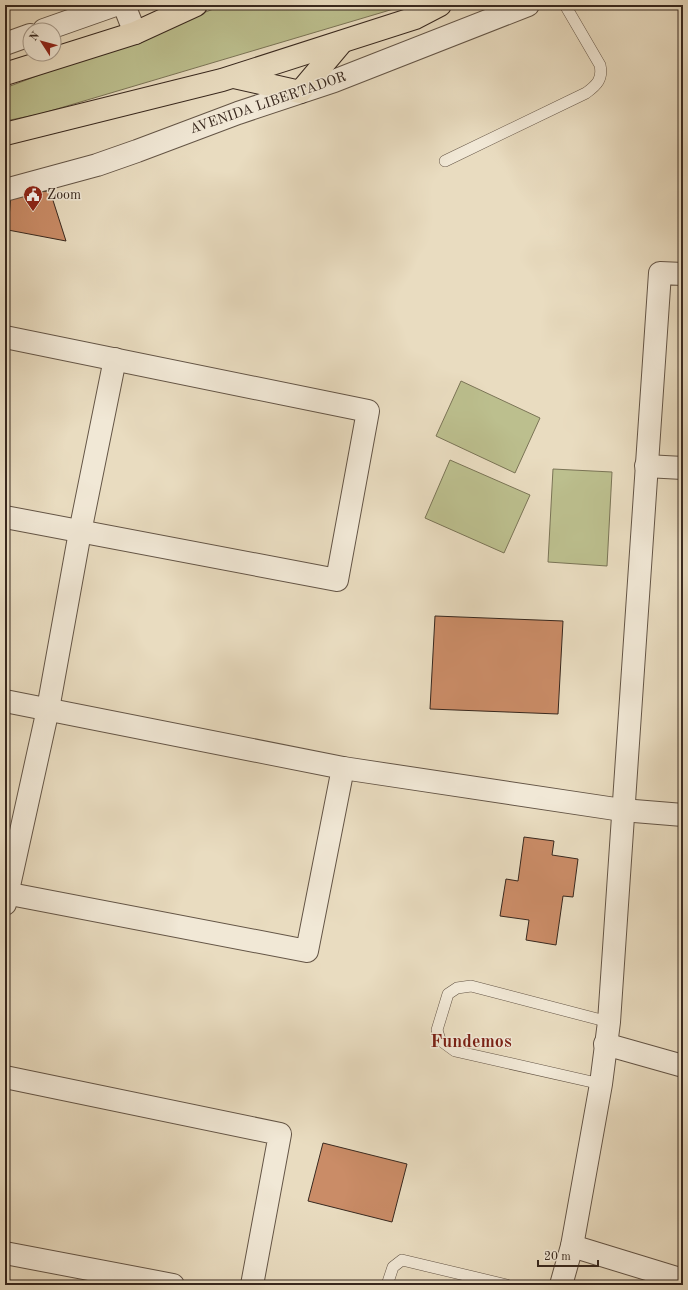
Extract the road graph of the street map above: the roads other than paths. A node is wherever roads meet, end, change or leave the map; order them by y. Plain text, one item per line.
1 (115, 5) edge
2 (124, 5) edge
3 (196, 5) edge
4 (440, 5) edge
5 (528, 5) edge
6 (565, 5) edge
7 (422, 12) edge
8 (62, 24) edge
9 (135, 33) junction
10 (22, 38) edge
11 (342, 42) junction
12 (5, 44) edge
13 (5, 74) edge
14 (233, 77) junction
15 (300, 92) junction
16 (5, 134) edge
17 (445, 161) dead end
18 (5, 190) edge
19 (683, 274) edge
20 (5, 337) edge
21 (115, 359) junction
22 (646, 466) junction
23 (683, 468) edge
24 (5, 517) edge
25 (80, 532) junction
26 (5, 701) edge
27 (48, 709) junction
28 (343, 768) junction
29 (622, 810) junction
30 (683, 815) edge
31 (6, 897) edge
32 (609, 1022) junction
33 (605, 1044) junction
34 (683, 1066) edge
35 (5, 1077) edge
36 (601, 1084) junction
37 (572, 1246) junction
38 (5, 1253) edge
39 (683, 1280) edge
40 (173, 1285) edge
41 (252, 1285) edge
42 (387, 1285) edge
43 (507, 1285) edge
44 (561, 1285) edge

1 - 8 street
2 - 9 street
3 - 9 highway
4 - 7 highway
5 - 15 street, AVENIDA LIBERTADOR
6 - 17 lane
7 - 11 highway
9 - 13 highway
10 - 12 street
11 - 14 highway
11 - 15 highway
14 - 15 highway
14 - 16 highway
15 - 18 street, AVENIDA LIBERTADOR
19 - 22 street
20 - 21 street
21 - 25 street
21 - 25 street
22 - 23 street
22 - 29 street
24 - 25 street
25 - 27 street
26 - 27 street
27 - 28 street
27 - 31 street
28 - 29 street
28 - 31 street
29 - 30 street
29 - 32 street
32 - 33 street
32 - 36 lane
33 - 34 street
33 - 36 street
35 - 41 street
36 - 37 street
37 - 39 street
37 - 44 street
38 - 40 street
42 - 43 lane

